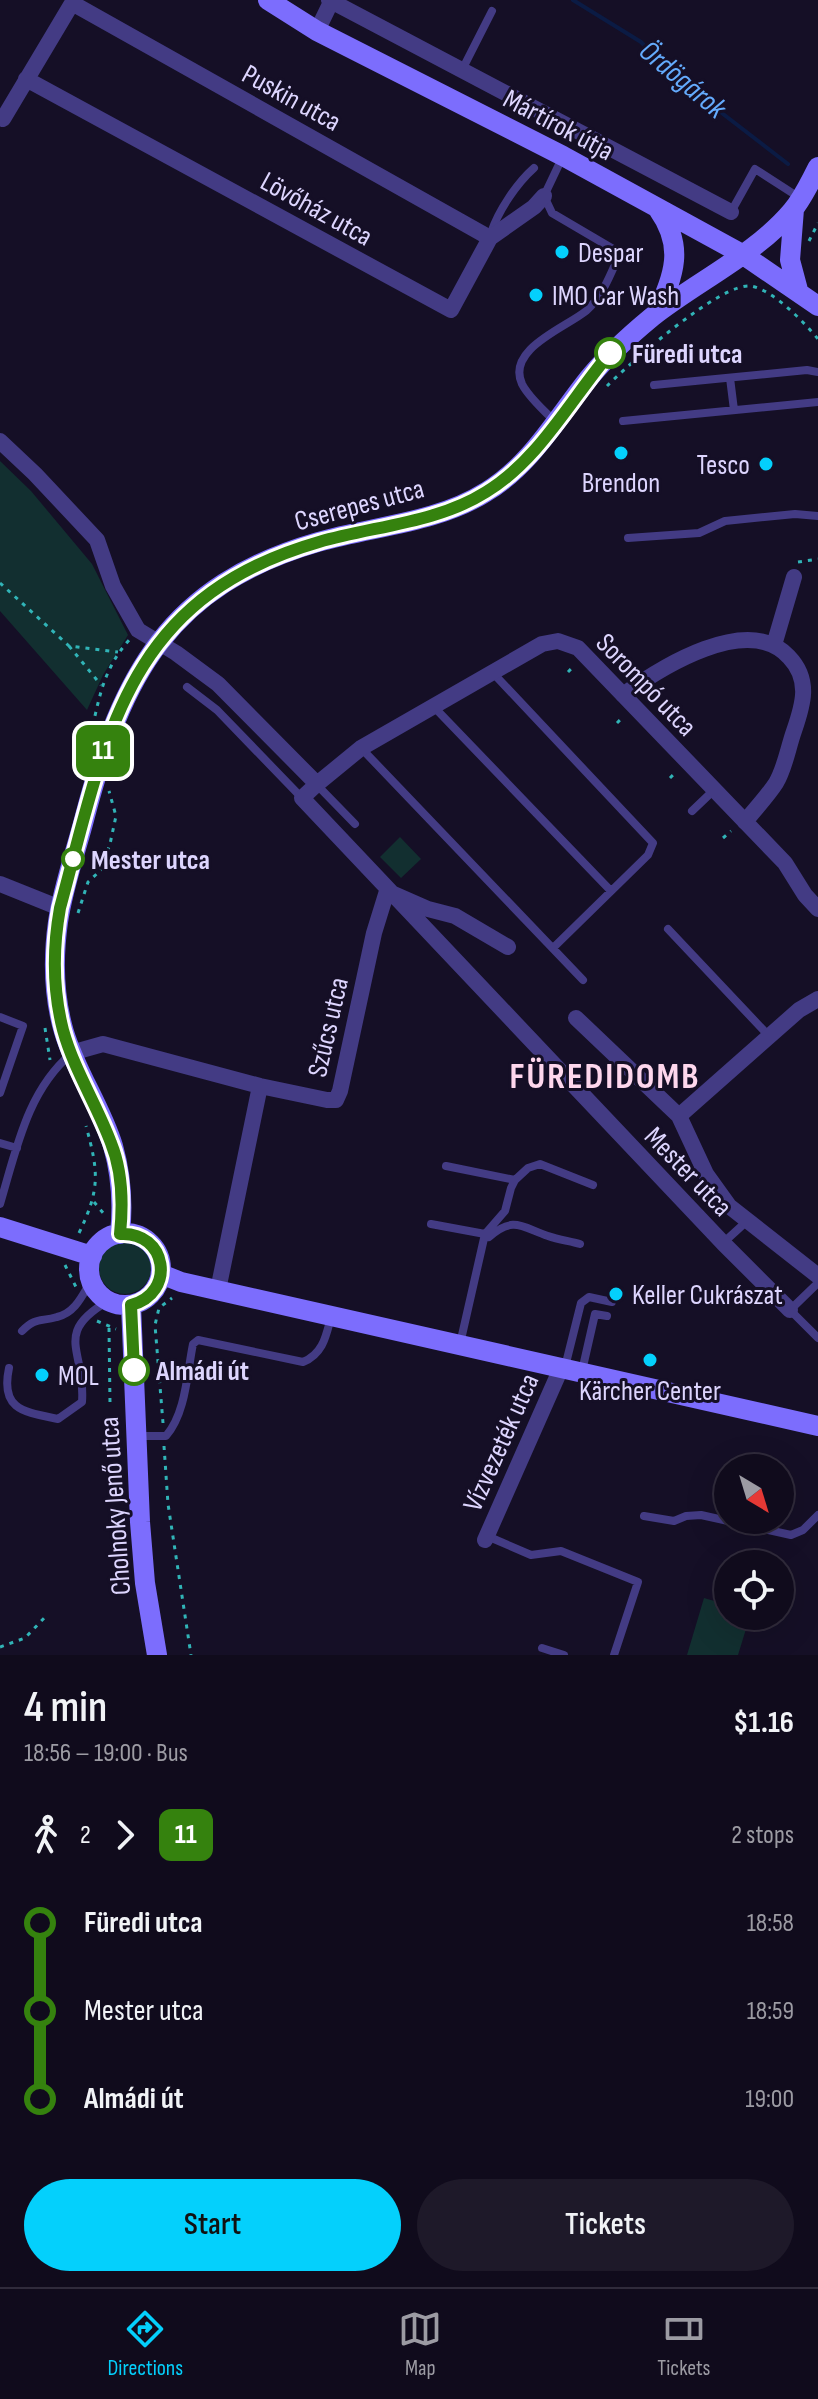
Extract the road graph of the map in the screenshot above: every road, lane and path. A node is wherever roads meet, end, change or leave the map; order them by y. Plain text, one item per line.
1 (268, 0) edge
2 (331, 0) edge
3 (73, 2) edge
4 (492, 11) dead end
5 (317, 31) junction
6 (462, 71) junction
7 (26, 79) junction
8 (3, 119) dead end
9 (563, 156) junction
10 (818, 167) edge
11 (534, 168) dead end
12 (544, 196) junction
13 (800, 199) junction
14 (658, 209) junction
15 (731, 212) joint
16 (490, 238) junction
17 (742, 254) junction
18 (798, 290) junction
19 (818, 306) edge
20 (657, 313) junction
21 (818, 339) edge
22 (818, 372) edge
23 (730, 378) junction
24 (654, 385) dead end
25 (604, 388) dead end
26 (818, 402) edge
27 (734, 410) junction
28 (623, 421) dead end
29 (556, 422) junction
30 (0, 441) edge
31 (818, 516) edge
32 (628, 538) dead end
33 (794, 577) dead end
34 (0, 583) edge
35 (158, 642) junction
36 (774, 645) junction
37 (69, 646) junction
38 (118, 652) dead end
39 (573, 667) dead end
40 (568, 672) dead end
41 (492, 673) junction
42 (101, 685) dead end
43 (187, 687) dead end
44 (623, 695) junction
45 (434, 706) junction
46 (622, 718) dead end
47 (617, 723) dead end
48 (361, 748) junction
49 (675, 773) dead end
50 (670, 778) dead end
51 (107, 783) dead end
52 (317, 784) junction
53 (714, 790) junction
54 (302, 798) junction
55 (692, 811) dead end
56 (355, 824) dead end
57 (738, 826) junction
58 (723, 838) dead end
59 (0, 884) edge
60 (387, 891) junction
61 (611, 891) junction
62 (818, 909) edge
63 (67, 915) junction
64 (668, 929) dead end
65 (508, 947) dead end
66 (553, 948) junction
67 (583, 980) dead end
68 (818, 999) edge
69 (0, 1017) edge
70 (576, 1018) dead end
71 (769, 1037) junction
72 (71, 1053) junction
73 (260, 1086) junction
74 (0, 1093) edge
75 (679, 1116) junction
76 (0, 1143) edge
77 (17, 1148) junction
78 (96, 1162) dead end
79 (446, 1166) dead end
80 (515, 1180) junction
81 (593, 1185) dead end
82 (94, 1202) junction
83 (0, 1204) edge
84 (107, 1215) dead end
85 (746, 1222) junction
86 (431, 1224) dead end
87 (0, 1227) edge
88 (120, 1234) junction
89 (77, 1238) dead end
90 (484, 1238) junction
91 (723, 1243) junction
92 (580, 1244) dead end
93 (92, 1256) junction
94 (161, 1274) junction
95 (818, 1276) edge
96 (91, 1281) junction
97 (181, 1282) junction
98 (818, 1283) edge
99 (218, 1290) junction
100 (108, 1301) junction
101 (612, 1302) dead end
102 (131, 1305) junction
103 (790, 1310) junction
104 (607, 1316) dead end
105 (331, 1317) junction
106 (109, 1328) dead end
107 (22, 1331) dead end
108 (818, 1338) edge
109 (460, 1344) junction
110 (9, 1368) dead end
111 (570, 1368) junction
112 (110, 1403) dead end
113 (818, 1426) edge
114 (136, 1436) junction
115 (164, 1436) junction
116 (818, 1515) edge
117 (644, 1516) dead end
118 (486, 1538) joint
119 (48, 1614) dead end
120 (0, 1647) edge
121 (542, 1648) dead end
122 (157, 1655) edge
123 (191, 1655) edge
124 (564, 1655) edge
125 (614, 1655) edge

1 - 5 street, Mártírok útja
2 - 5 street
2 - 6 street
3 - 7 street
3 - 16 street, Puskin utca
4 - 6 lane
5 - 9 street, Mártírok útja
6 - 15 street
7 - 8 street
7 - 16 street, Lövőház utca
9 - 12 lane
9 - 14 street, Mártírok útja
10 - 13 street
11 - 16 lane
12 - 16 street, Lövőház utca
12 - 29 lane
13 - 15 lane
13 - 17 street, Cserepes utca
13 - 18 street
14 - 17 street, Mártírok útja
14 - 20 street
17 - 18 street, Mártírok útja
17 - 20 street, Cserepes utca
18 - 19 street, Mártírok útja
20 - 29 street, Cserepes utca
21 - 25 path
22 - 23 lane
23 - 24 lane
23 - 27 lane
26 - 27 lane
27 - 28 lane
29 - 35 street, Cserepes utca
30 - 35 street
31 - 32 lane
33 - 36 street
34 - 37 path
35 - 52 street
35 - 63 street, Cserepes utca
36 - 44 street
36 - 57 street
37 - 38 path
37 - 42 path
39 - 40 path
41 - 44 street, Sorompó utca
41 - 45 street, Sorompó utca
41 - 61 lane
43 - 54 lane
44 - 53 street, Sorompó utca
45 - 48 street, Sorompó utca
45 - 61 lane
46 - 47 path
48 - 52 street, Sorompó utca
48 - 66 lane
49 - 50 path
51 - 63 path
52 - 54 street
52 - 56 lane
53 - 55 lane
53 - 57 street, Sorompó utca
54 - 60 street, Mester utca
57 - 58 path
57 - 62 street, Sorompó utca
59 - 63 street
60 - 65 street, Mester utca
60 - 73 street, Szűcs utca
60 - 91 street, Mester utca
61 - 66 lane
63 - 72 street, Cserepes utca
64 - 71 lane
66 - 67 lane
68 - 71 street
69 - 74 lane
70 - 75 street, Mester utca
71 - 75 street
72 - 73 street, Szűcs utca
72 - 77 lane
72 - 88 street, Cserepes utca
73 - 99 street, Szűcs utca
75 - 85 street
76 - 77 lane
77 - 83 lane
78 - 82 path
79 - 80 lane
80 - 81 lane
80 - 90 lane
82 - 84 path
82 - 89 path
85 - 91 lane
85 - 95 street
86 - 90 lane
87 - 93 street
88 - 93 street
88 - 94 street
90 - 92 lane
90 - 109 lane
91 - 103 street, Mester utca
93 - 96 street
94 - 97 street
94 - 102 street
96 - 100 street
96 - 107 lane
97 - 99 street
97 - 115 path
98 - 103 lane
99 - 105 street
100 - 102 street
100 - 110 lane
101 - 111 lane
102 - 114 street, Cholnoky Jenő utca
103 - 108 lane
104 - 111 lane
105 - 109 street
105 - 115 lane
106 - 112 path
109 - 111 street
111 - 113 street
111 - 118 street, Vízvezeték utca
114 - 115 lane
114 - 122 street, Cholnoky Jenő utca
115 - 123 path
116 - 117 lane
118 - 125 lane
119 - 120 path
121 - 124 lane

